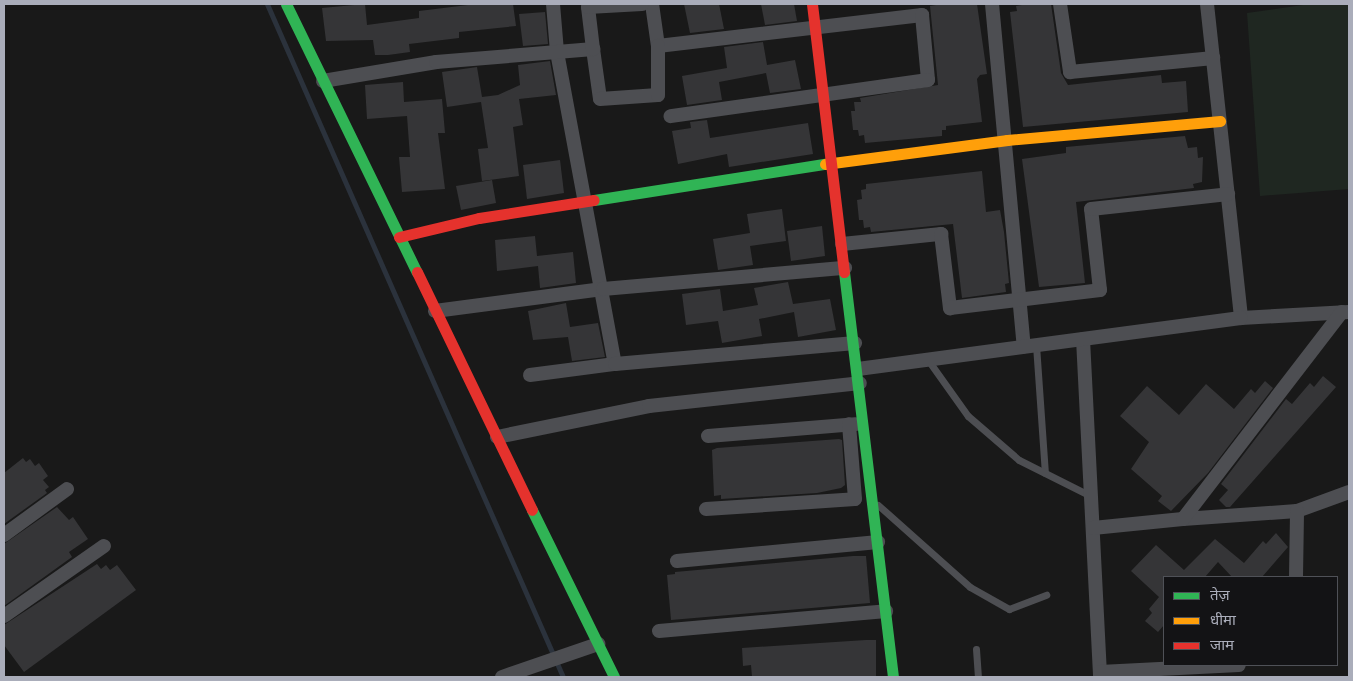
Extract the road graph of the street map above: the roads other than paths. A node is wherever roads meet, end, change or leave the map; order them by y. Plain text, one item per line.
1 (286, 4) edge
2 (553, 4) edge
3 (642, 4) edge
4 (652, 4) edge
5 (812, 4) edge
6 (992, 4) edge
7 (1060, 4) edge
8 (1207, 4) edge
9 (815, 27) junction
10 (658, 46) junction
11 (593, 49) junction
12 (557, 52) junction
13 (1213, 58) junction
14 (323, 81) junction
15 (824, 96) junction
16 (671, 116) dead end
17 (1220, 121) junction
18 (1007, 140) junction
19 (832, 163) junction
20 (1228, 194) junction
21 (586, 201) junction
22 (399, 237) junction
23 (842, 244) junction
24 (846, 268) junction
25 (603, 289) junction
26 (1020, 299) junction
27 (435, 311) junction
28 (1346, 312) edge
29 (1241, 318) junction
30 (1083, 339) junction
31 (855, 343) junction
32 (1030, 346) junction
33 (928, 360) junction
34 (615, 364) junction
35 (530, 375) dead end
36 (859, 376) junction
37 (865, 423) junction
38 (849, 424) junction
39 (497, 436) junction
40 (708, 436) dead end
41 (1045, 473) junction
42 (68, 489) dead end
43 (1349, 492) edge
44 (1091, 496) junction
45 (874, 501) junction
46 (706, 509) dead end
47 (1297, 511) junction
48 (1183, 519) junction
49 (1093, 528) junction
50 (4, 536) edge
51 (878, 542) junction
52 (104, 546) dead end
53 (677, 561) dead end
54 (1296, 576) edge
55 (1046, 595) dead end
56 (886, 611) junction
57 (4, 616) edge
58 (659, 631) dead end
59 (598, 644) junction
60 (976, 649) dead end
61 (1230, 666) edge
62 (1179, 672) edge
63 (1100, 675) edge
64 (502, 677) edge
65 (614, 677) edge
66 (893, 677) edge
67 (978, 677) edge

1 - 14 street
2 - 12 street
3 - 11 street
4 - 10 street
5 - 9 street
6 - 18 street
7 - 13 street
8 - 13 street
9 - 10 street
9 - 15 street
9 - 15 street
10 - 11 street
11 - 12 street
12 - 14 street
12 - 21 street
13 - 17 street
14 - 22 street
15 - 16 street
15 - 19 street
17 - 18 street
17 - 20 street
18 - 19 street
18 - 26 street
19 - 21 street
19 - 23 street
20 - 26 street
20 - 29 street
21 - 22 street
21 - 25 street
22 - 27 street
23 - 24 street
23 - 26 street
24 - 25 street
24 - 31 street
25 - 27 street
25 - 34 street
26 - 32 street
27 - 39 street
28 - 29 street
28 - 48 street
29 - 30 street
30 - 32 street
30 - 44 street
31 - 34 street
31 - 36 street
32 - 33 street
32 - 41 lane
33 - 36 street
33 - 41 lane
34 - 35 street
36 - 37 street
36 - 39 street
37 - 38 street
37 - 45 street
38 - 40 street
38 - 46 street
39 - 59 street
41 - 44 lane
42 - 50 street
43 - 47 street
44 - 49 street
45 - 51 street
45 - 55 lane
47 - 48 street
47 - 54 street
48 - 49 street
49 - 63 street
51 - 53 street
51 - 56 street
52 - 57 street
56 - 58 street
56 - 66 street
59 - 64 street
59 - 65 street
60 - 67 lane
61 - 62 street
62 - 63 street

